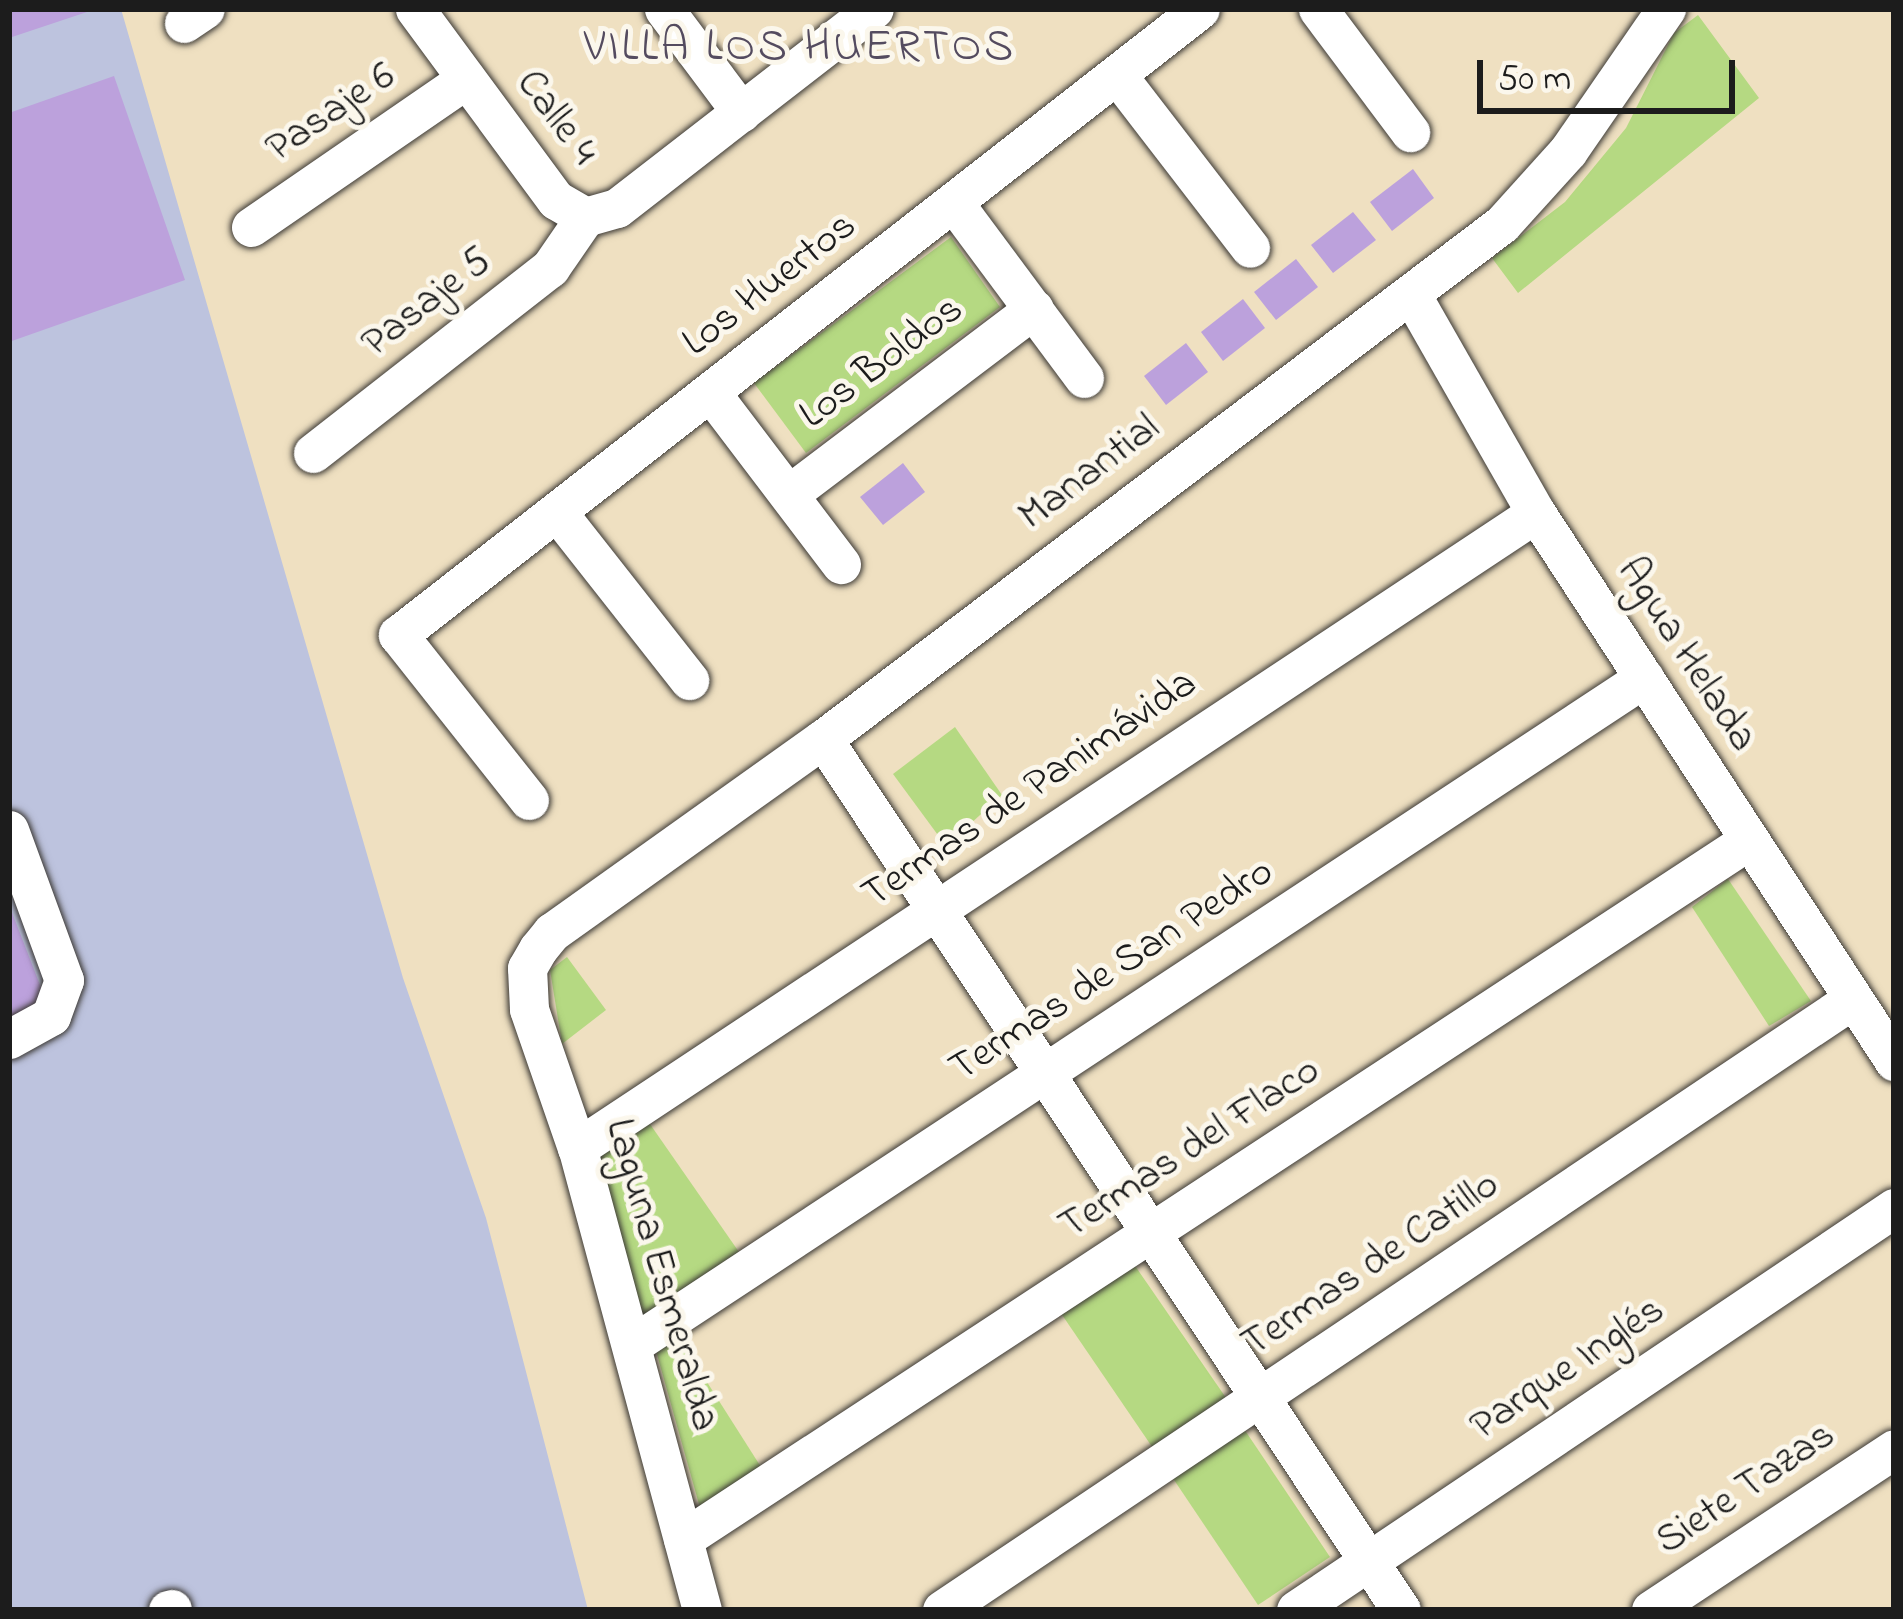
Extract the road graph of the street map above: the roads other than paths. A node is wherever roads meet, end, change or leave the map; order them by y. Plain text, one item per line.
1 (416, 9) edge
2 (664, 9) edge
3 (874, 9) edge
4 (1200, 9) edge
5 (1318, 9) edge
6 (1666, 9) edge
7 (1117, 75) junction
8 (466, 79) junction
9 (741, 112) junction
10 (1410, 132) dead end
11 (954, 203) junction
12 (585, 217) junction
13 (251, 226) dead end
14 (1250, 248) dead end
15 (1411, 294) junction
16 (1034, 309) junction
17 (1084, 378) dead end
18 (711, 393) junction
19 (313, 453) dead end
20 (789, 494) junction
21 (556, 512) junction
22 (1536, 513) junction
23 (842, 564) dead end
24 (1644, 678) junction
25 (689, 680) dead end
26 (823, 739) junction
27 (529, 800) dead end
28 (9, 830) edge
29 (1749, 840) junction
30 (936, 910) junction
31 (527, 968) joint
32 (1853, 999) junction
33 (9, 1039) edge
34 (1894, 1061) edge
35 (1045, 1074) junction
36 (578, 1148) junction
37 (1894, 1208) edge
38 (1151, 1233) junction
39 (634, 1344) junction
40 (1260, 1397) junction
41 (1894, 1449) edge
42 (683, 1539) junction
43 (1368, 1561) junction
44 (702, 1610) edge
45 (942, 1610) edge
46 (1296, 1610) edge
47 (1401, 1610) edge
48 (1651, 1610) edge

1 - 8 street, Calle 4
2 - 9 street
3 - 9 street
4 - 7 street, Los Huertos
5 - 10 street
6 - 15 street, Manantial
7 - 11 street, Los Huertos
7 - 14 street
8 - 12 street, Calle 4
8 - 13 street, Pasaje 6
9 - 12 street
11 - 16 street
11 - 18 street, Los Huertos
12 - 19 street, Pasaje 5
15 - 22 street, Agua Helada
15 - 26 street, Manantial
16 - 17 street
16 - 20 street, Los Boldos
18 - 20 street
18 - 21 street, Los Huertos
20 - 23 street
21 - 25 street
21 - 27 street, Los Huertos
22 - 24 street, Agua Helada
22 - 30 street, Termas de Panimávida
24 - 29 street, Agua Helada
24 - 35 street, Termas de San Pedro
26 - 30 street
26 - 31 street, Manantial
28 - 33 street
29 - 32 street, Agua Helada
29 - 38 street, Termas del Flaco
30 - 35 street
30 - 36 street, Termas de Panimávida
31 - 36 street, Laguna Esmeralda
32 - 34 street, Agua Helada
32 - 40 street, Termas de Catillo
35 - 38 street
35 - 39 street, Termas de San Pedro
36 - 39 street, Laguna Esmeralda
37 - 43 street, Parque Inglés
38 - 40 street
38 - 42 street, Termas del Flaco
39 - 42 street, Laguna Esmeralda
40 - 43 street
40 - 45 street, Termas de Catillo
41 - 48 street, Siete Tazas
42 - 44 street, Laguna Esmeralda
43 - 46 street, Parque Inglés
43 - 47 street

